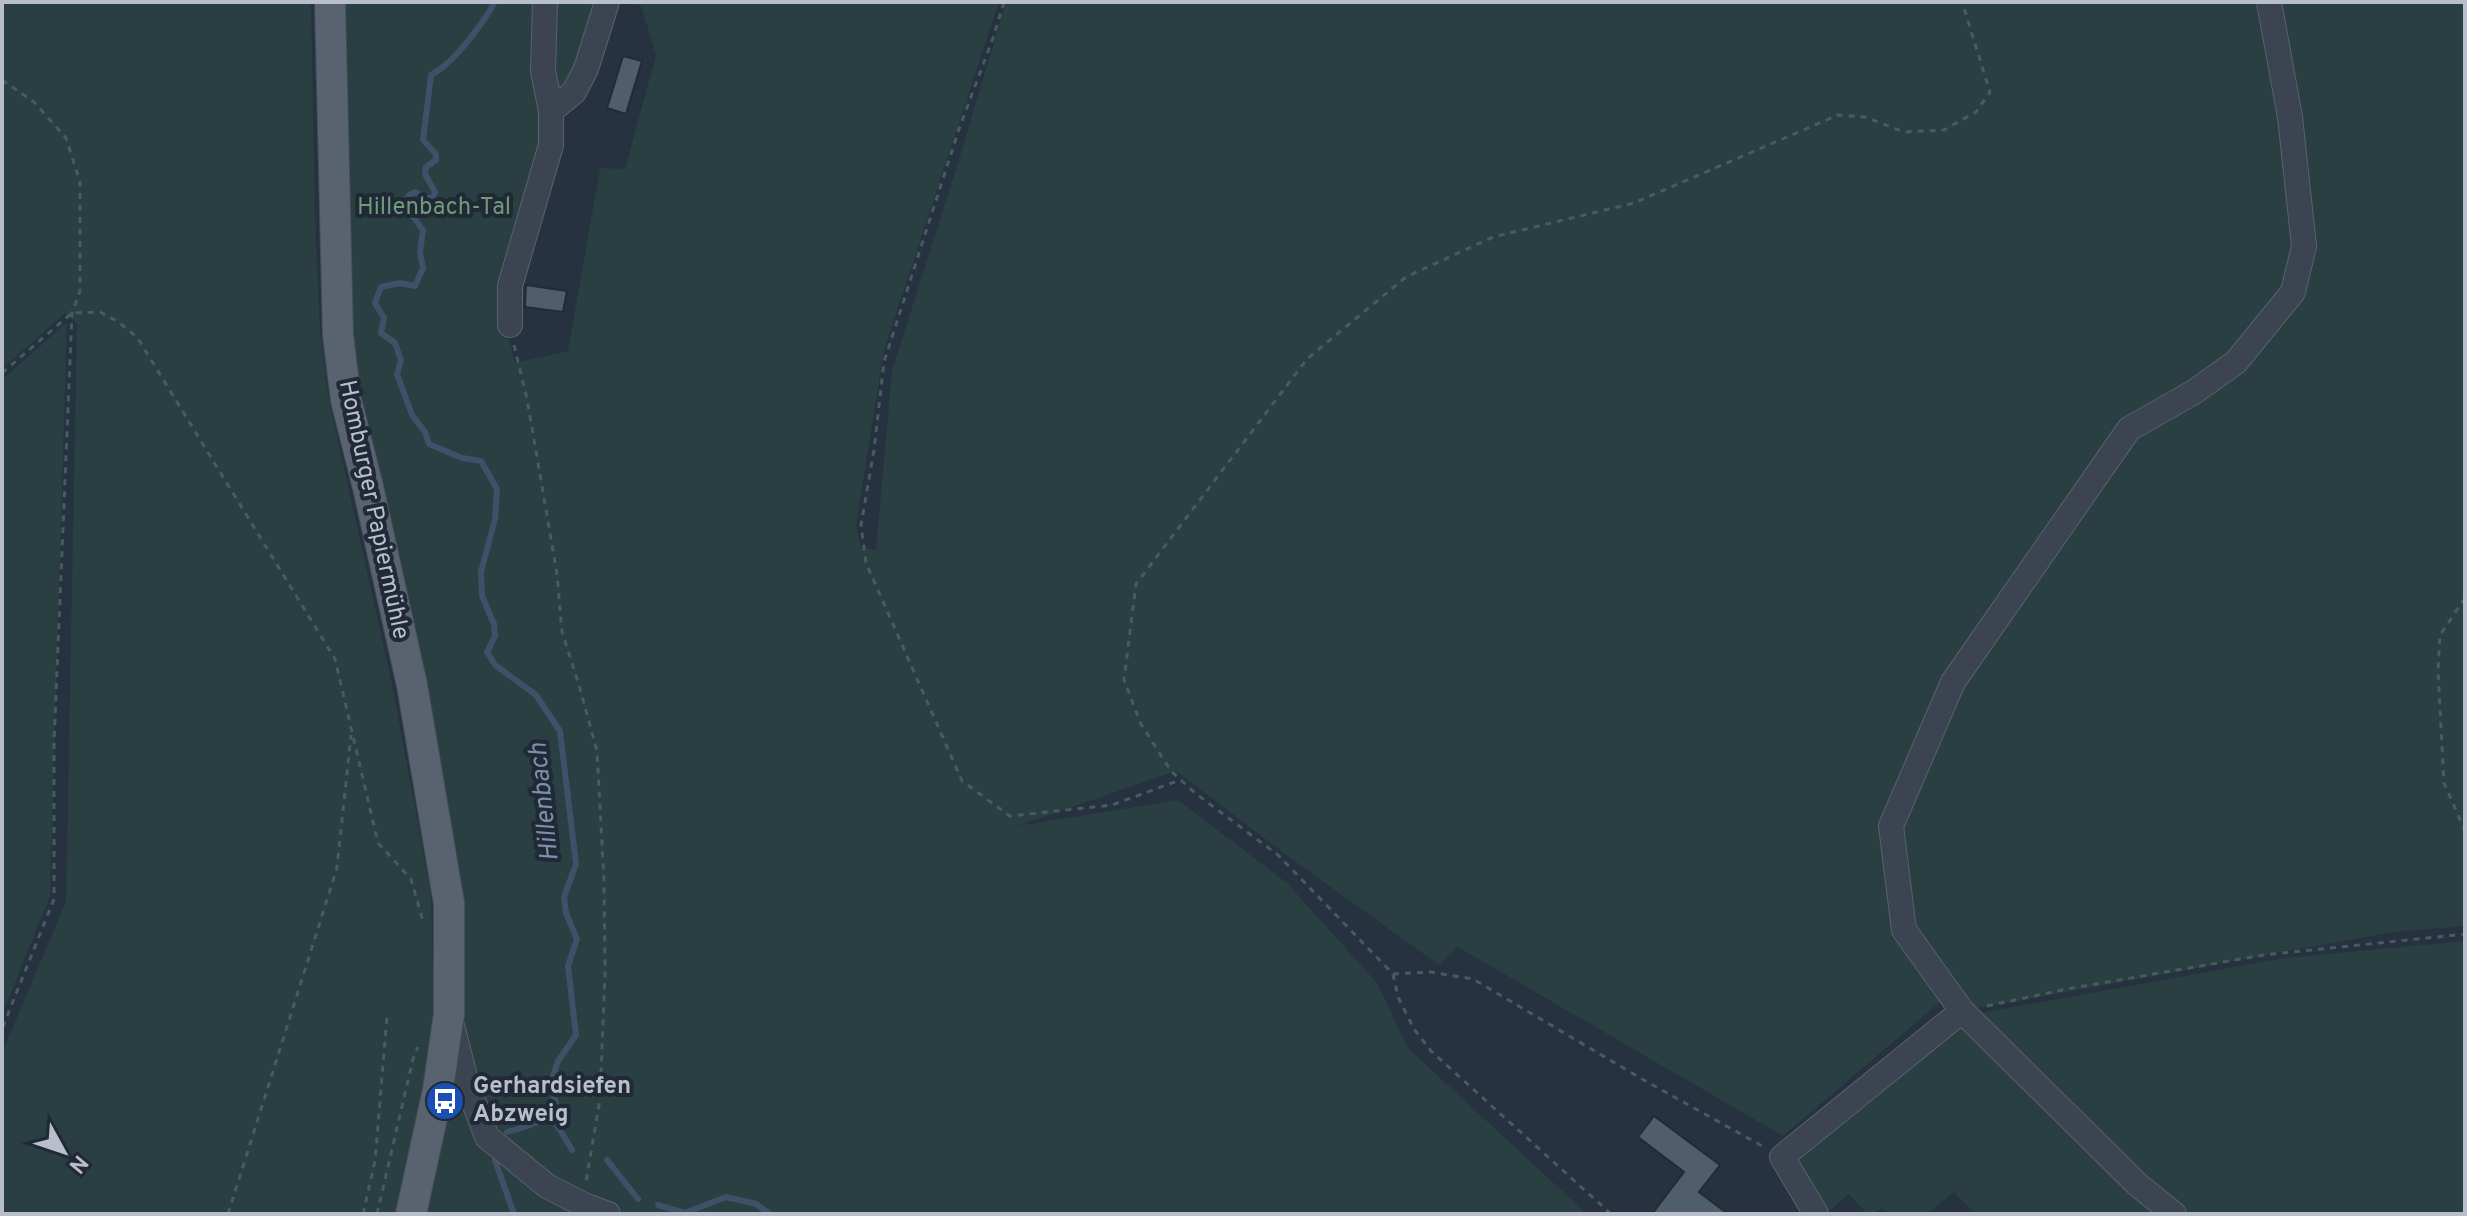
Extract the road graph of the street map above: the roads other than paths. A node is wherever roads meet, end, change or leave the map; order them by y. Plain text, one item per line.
1 (330, 2) edge
2 (545, 2) edge
3 (607, 2) edge
4 (2269, 2) edge
5 (551, 111) junction
6 (510, 325) road end
7 (1962, 1011) junction
8 (449, 1014) junction
9 (597, 1210) edge
10 (411, 1214) edge
11 (1816, 1214) edge
12 (2174, 1214) edge

1 - 8 main road, Homburger Papiermühle
2 - 5 street
3 - 5 street
4 - 7 street
5 - 6 street
7 - 11 street
7 - 12 street
8 - 9 street
8 - 10 main road, Homburger Papiermühle

